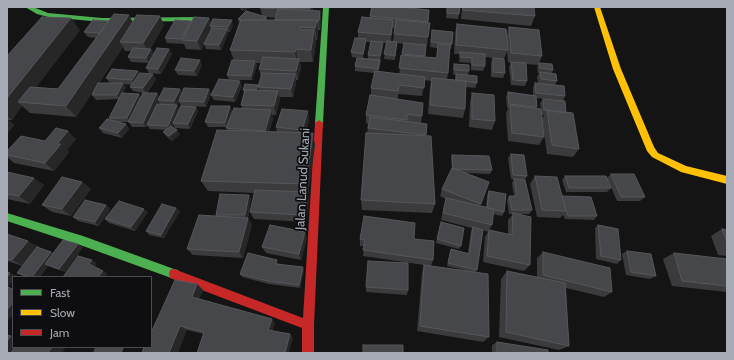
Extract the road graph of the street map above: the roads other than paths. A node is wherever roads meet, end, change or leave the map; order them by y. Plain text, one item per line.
1 (28, 7) edge
2 (326, 7) edge
3 (596, 7) edge
4 (200, 19) edge
5 (727, 180) edge
6 (7, 217) edge
7 (151, 271) edge
8 (308, 325) junction
9 (308, 353) edge

1 - 4 street
2 - 8 street, Jalan Lanud Sukani
3 - 5 street
6 - 7 street
7 - 8 street
8 - 9 street, Jalan Lanud Sukani

